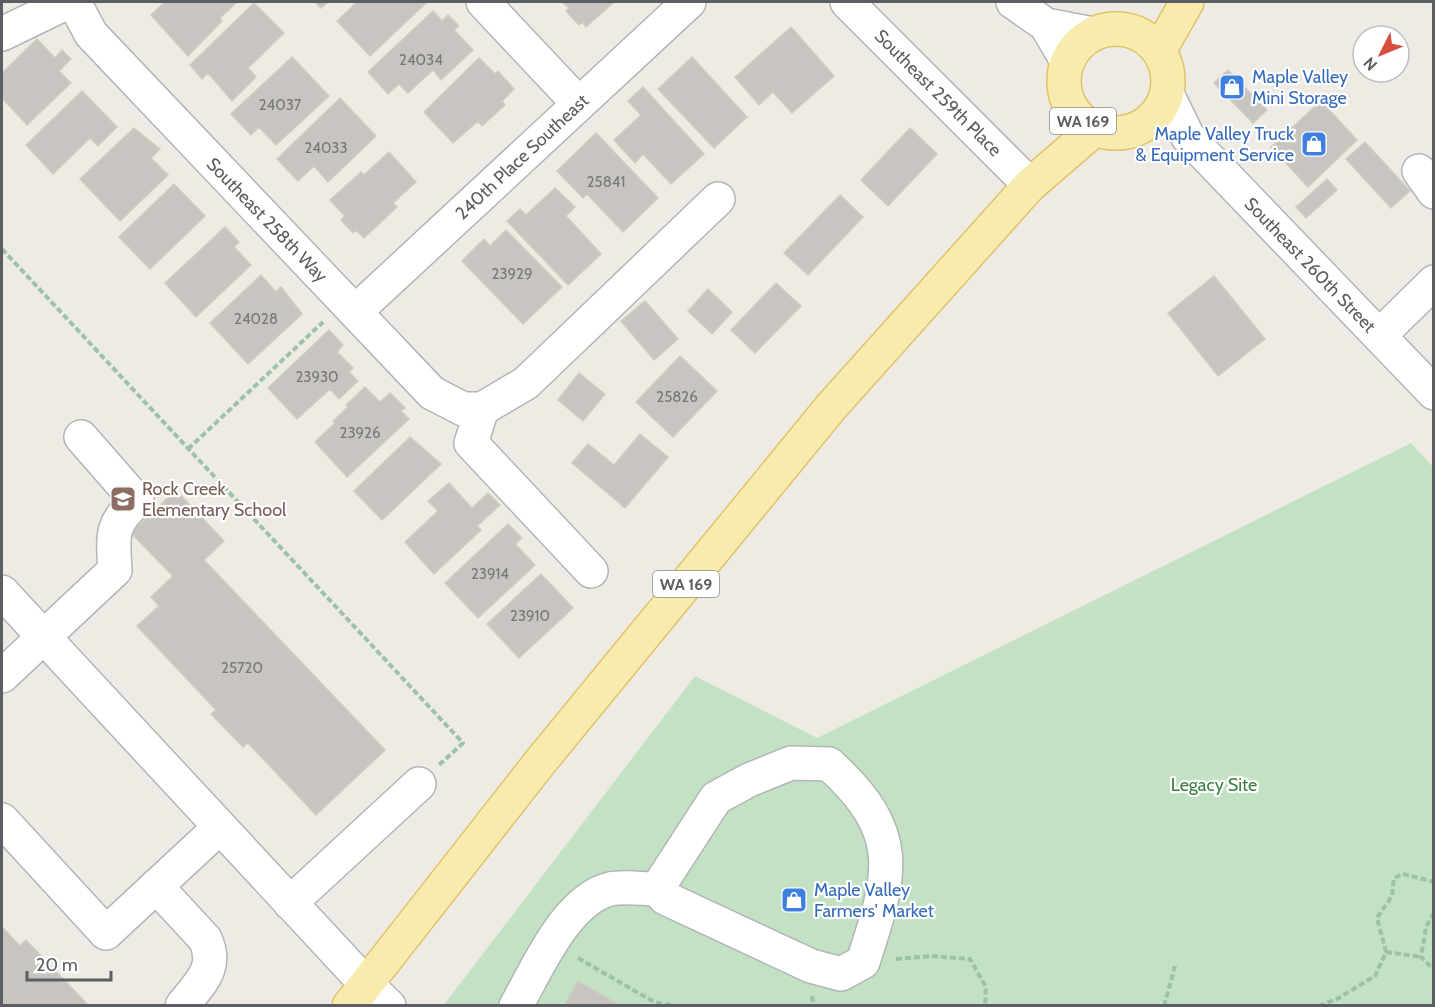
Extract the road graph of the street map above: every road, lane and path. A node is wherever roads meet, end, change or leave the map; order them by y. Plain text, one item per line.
1 (68, 2) edge
2 (74, 2) edge
3 (483, 2) edge
4 (689, 2) edge
5 (847, 2) edge
6 (1013, 2) edge
7 (1172, 2) edge
8 (1187, 2) edge
9 (1046, 25) junction
10 (2, 34) edge
11 (1092, 34) junction
12 (1148, 42) junction
13 (1067, 61) junction
14 (579, 104) junction
15 (1159, 107) junction
16 (1084, 120) junction
17 (1030, 185) junction
18 (718, 199) dead end
19 (2, 249) edge
20 (1434, 282) edge
21 (350, 307) junction
22 (1379, 336) junction
23 (1434, 393) edge
24 (482, 409) junction
25 (81, 437) dead end
26 (188, 449) junction
27 (591, 571) dead end
28 (2, 592) edge
29 (43, 637) junction
30 (2, 676) edge
31 (419, 784) joint
32 (2, 820) edge
33 (220, 827) junction
34 (1434, 882) edge
35 (156, 886) junction
36 (657, 889) junction
37 (290, 903) junction
38 (1434, 913) edge
39 (1386, 952) junction
40 (569, 953) dead end
41 (1421, 957) junction
42 (863, 962) junction
43 (1175, 966) dead end
44 (1434, 970) edge
45 (368, 998) edge
46 (182, 1005) edge
47 (516, 1005) edge
48 (676, 1005) edge
49 (985, 1005) edge
50 (1164, 1005) edge
51 (1318, 1005) edge

1 - 10 street
2 - 21 street, Southeast 258th Way
3 - 14 street
4 - 14 street, 240th Place Southeast
5 - 17 street, Southeast 259th Place
6 - 9 street
7 - 12 main road
8 - 12 main road
9 - 11 street
9 - 13 street
11 - 12 main road
11 - 13 main road
12 - 15 main road
13 - 16 main road, WA 169
14 - 21 street, 240th Place Southeast
15 - 16 main road, WA 169
15 - 22 street, Southeast 260th Street
16 - 17 main road, WA 169
17 - 45 main road, WA 169
18 - 24 street
19 - 26 path
20 - 22 street
21 - 24 street, Southeast 258th Way
21 - 26 path
22 - 23 street, Southeast 260th Street
24 - 27 street
25 - 29 street
26 - 31 path
28 - 29 street
29 - 30 street
29 - 33 street
31 - 37 street
32 - 35 street
33 - 35 street
33 - 37 street
34 - 39 path
35 - 46 street
36 - 42 street
36 - 42 street
36 - 47 street
37 - 45 street
38 - 41 path
39 - 41 path
39 - 51 path
40 - 48 path
41 - 44 path
42 - 49 path
43 - 50 path

